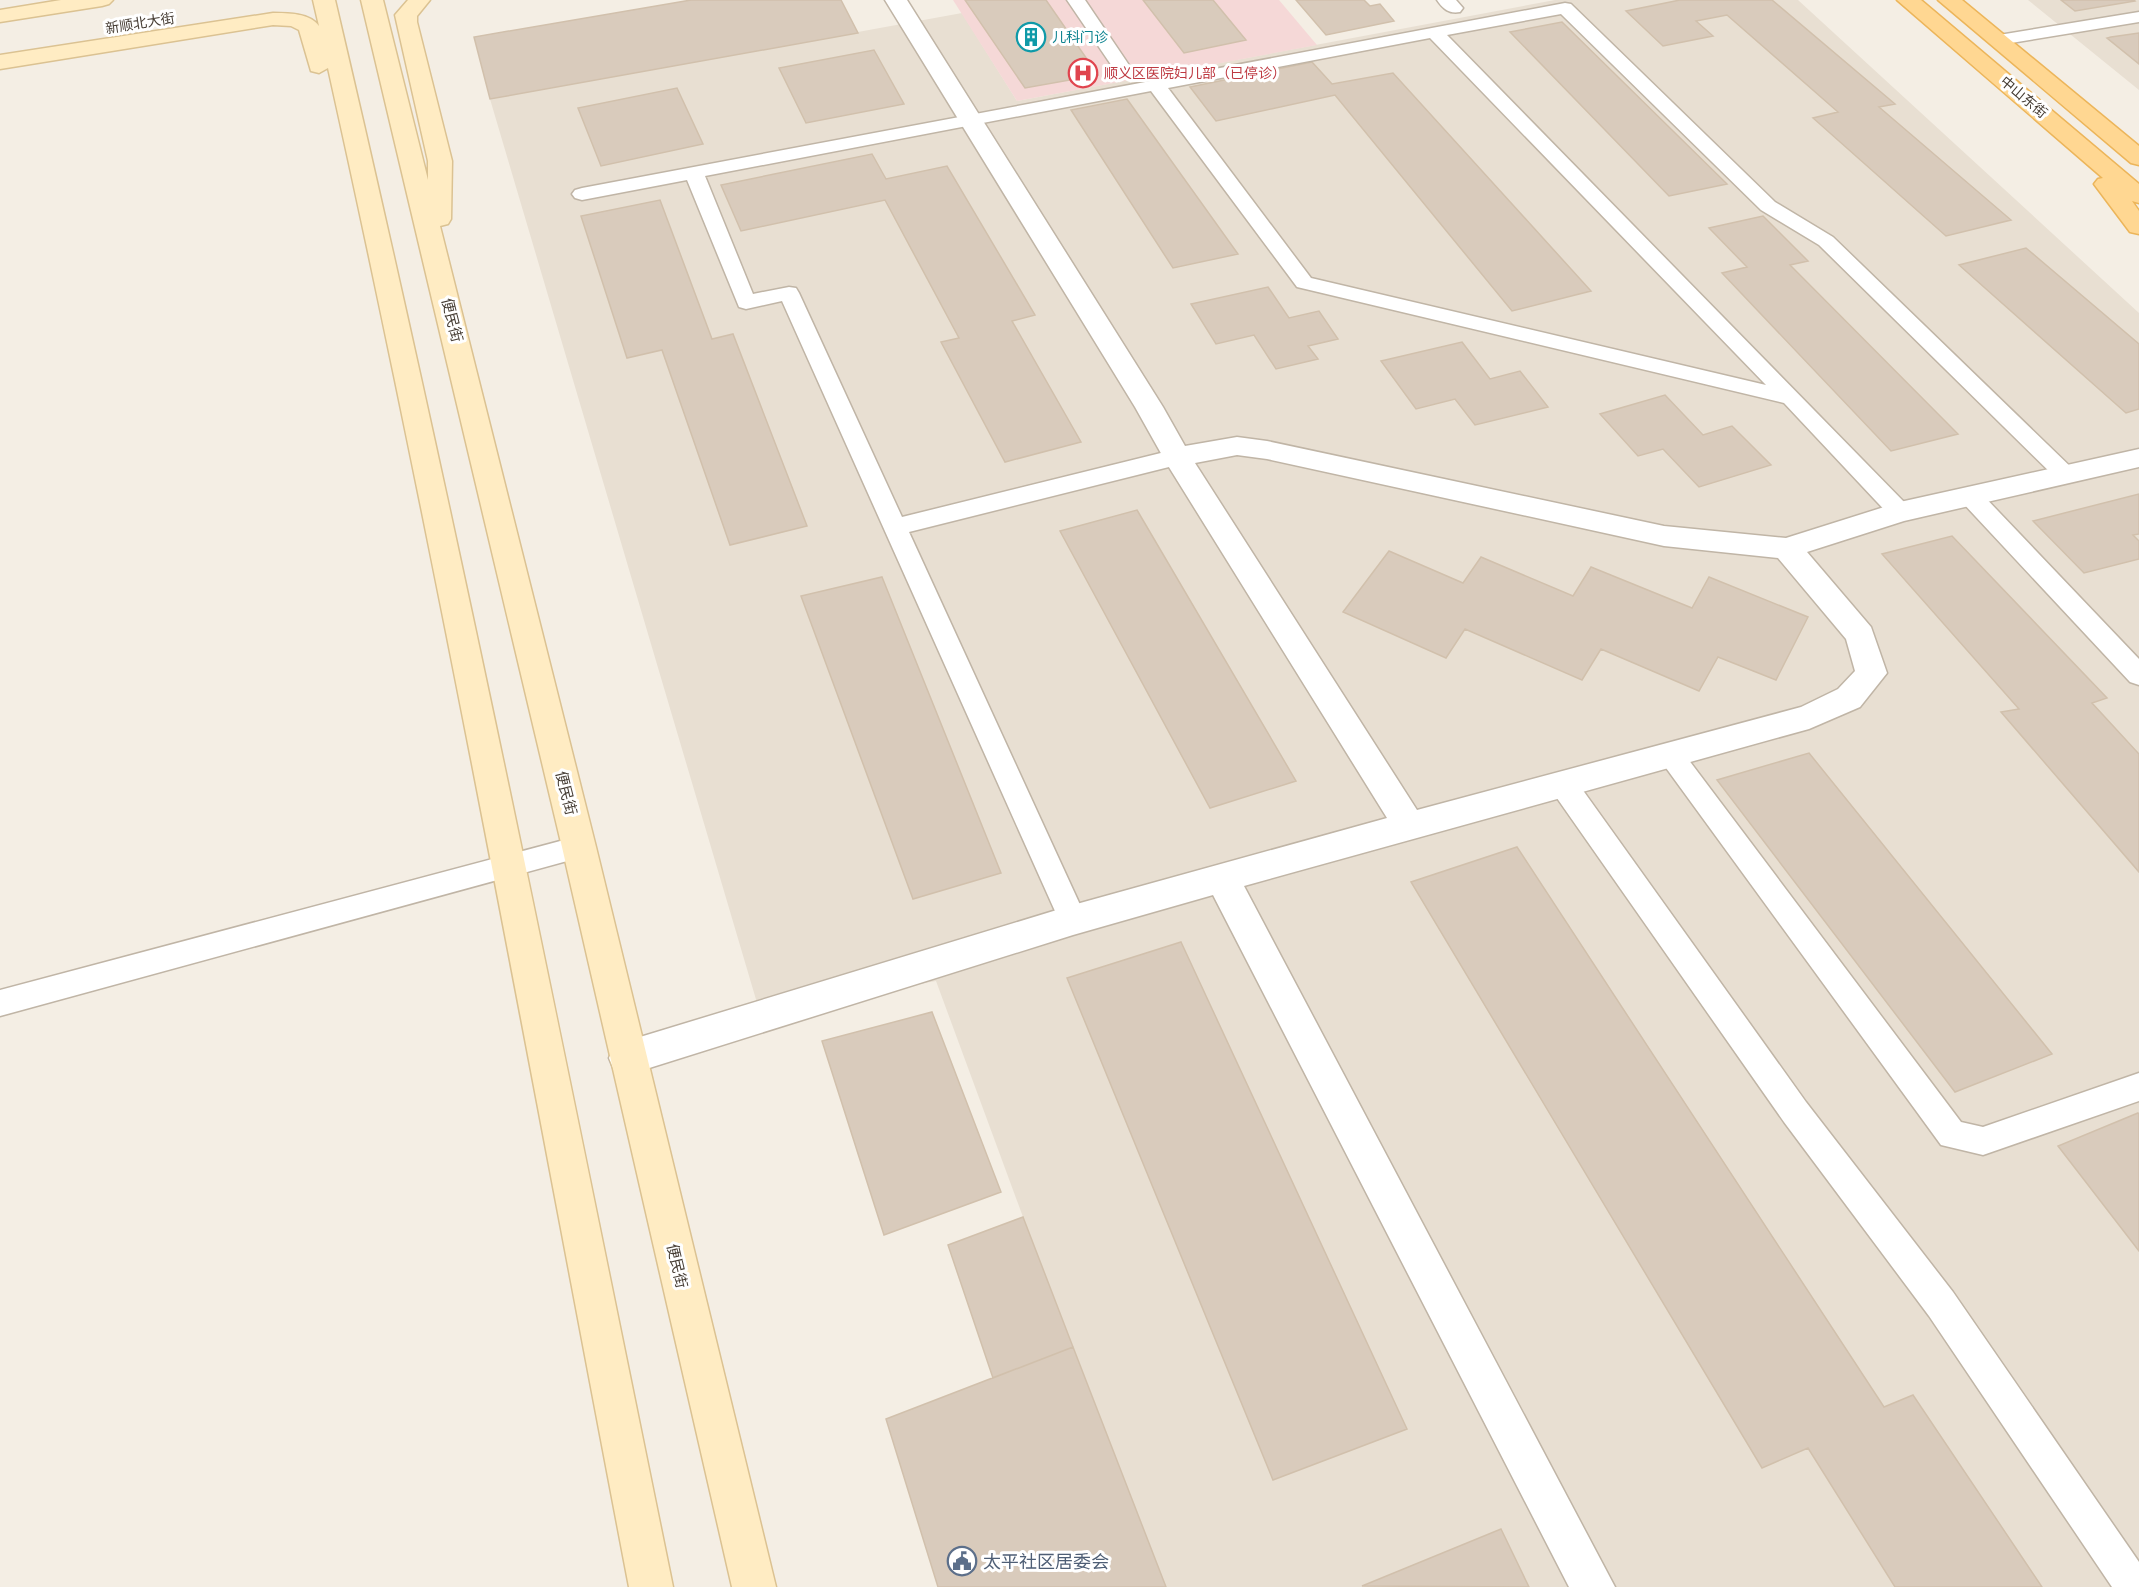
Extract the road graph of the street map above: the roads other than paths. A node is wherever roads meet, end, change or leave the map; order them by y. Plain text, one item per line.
1 (55, 0) edge
2 (102, 0) edge
3 (279, 0) edge
4 (324, 0) edge
5 (372, 0) edge
6 (419, 0) edge
7 (896, 0) edge
8 (1076, 0) edge
9 (1908, 0) edge
10 (1949, 0) edge
11 (0, 9) edge
12 (0, 16) edge
13 (2139, 17) edge
14 (1434, 32) junction
15 (1999, 40) junction
16 (0, 46) edge
17 (0, 62) edge
18 (1124, 71) dead end
19 (1156, 85) junction
20 (327, 108) dead end
21 (970, 120) junction
22 (2073, 139) junction
23 (2139, 158) edge
24 (694, 173) junction
25 (582, 194) dead end
26 (2139, 196) edge
27 (348, 198) dead end
28 (2139, 227) edge
29 (381, 250) junction
30 (437, 257) junction
31 (1792, 398) junction
32 (1177, 457) junction
33 (2139, 458) edge
34 (2065, 473) junction
35 (1970, 496) junction
36 (1900, 513) junction
37 (894, 527) junction
38 (1787, 548) junction
39 (2139, 675) edge
40 (1670, 754) junction
41 (1562, 783) junction
42 (1395, 829) junction
43 (579, 847) junction
44 (508, 867) junction
45 (1221, 878) junction
46 (1073, 920) junction
47 (0, 1003) edge
48 (627, 1058) junction
49 (2139, 1087) edge
50 (651, 1587) edge
51 (754, 1587) edge
52 (1593, 1587) edge
53 (2134, 1587) edge

1 - 11 street
2 - 12 street, 新顺北大街
3 - 16 street, 新顺北大街
4 - 29 street
5 - 30 street, 便民街
6 - 30 street
7 - 21 street
8 - 18 lane
9 - 22 main road, 中山东街
10 - 15 main road, 中山东街
13 - 15 lane
14 - 19 lane
14 - 31 lane
14 - 34 lane
15 - 23 main road, 中山东街
17 - 20 street
19 - 21 lane
19 - 31 lane
21 - 24 lane
21 - 32 street
22 - 26 main road, 中山东街
22 - 28 main road
24 - 25 lane
24 - 37 lane
27 - 29 street
29 - 44 street
30 - 43 street, 便民街
31 - 36 lane
32 - 37 lane
32 - 38 street
32 - 42 street
33 - 34 street
34 - 35 street
35 - 36 street
35 - 39 lane
36 - 38 street
37 - 46 lane
38 - 40 street
40 - 41 street
40 - 49 lane
41 - 42 street
41 - 53 lane
42 - 45 street
43 - 44 lane
43 - 48 street, 便民街
44 - 47 lane
44 - 50 street
45 - 46 street
45 - 52 street
46 - 48 street
48 - 51 street, 便民街

